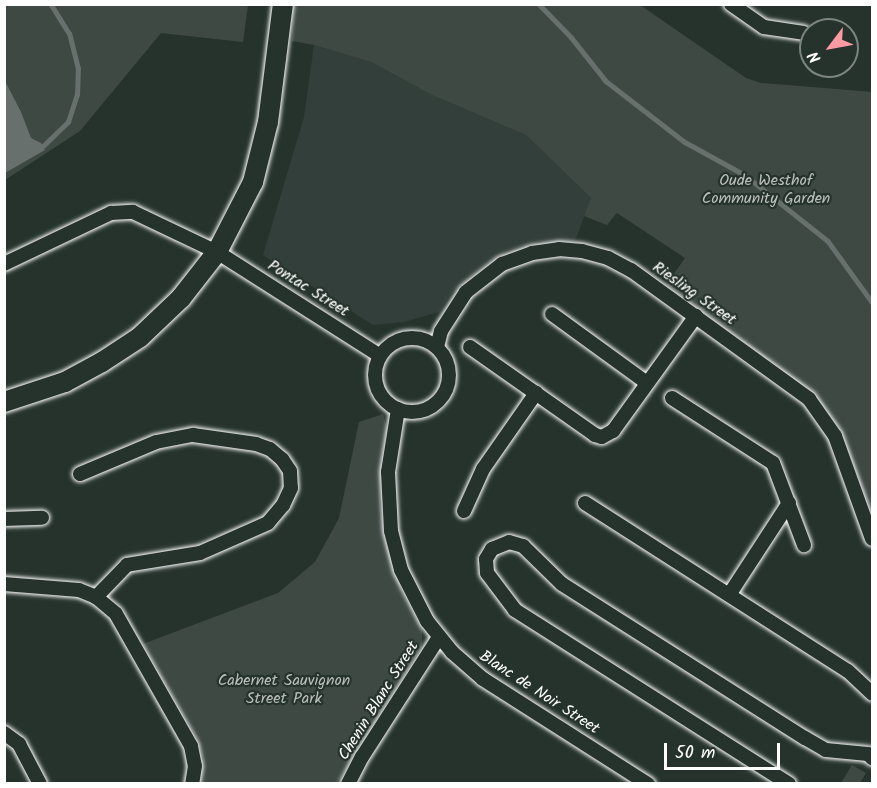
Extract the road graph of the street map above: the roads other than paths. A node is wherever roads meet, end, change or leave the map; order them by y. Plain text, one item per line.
1 (283, 4) edge
2 (731, 4) edge
3 (799, 32) edge
4 (217, 252) junction
5 (4, 264) edge
6 (552, 314) dead end
7 (696, 316) junction
8 (437, 347) junction
9 (470, 347) dead end
10 (380, 356) junction
11 (647, 383) junction
12 (536, 393) junction
13 (672, 398) dead end
14 (4, 402) edge
15 (398, 409) junction
16 (80, 474) dead end
17 (585, 503) dead end
18 (789, 503) junction
19 (464, 511) dead end
20 (42, 518) dead end
21 (4, 519) edge
22 (873, 539) edge
23 (804, 545) dead end
24 (4, 584) edge
25 (729, 595) junction
26 (96, 597) junction
27 (439, 636) junction
28 (873, 693) edge
29 (4, 733) edge
30 (871, 751) edge
31 (641, 782) edge
32 (40, 783) edge
33 (192, 783) edge
34 (348, 783) edge
35 (789, 783) edge

1 - 4 street
2 - 3 street
4 - 5 street, Pontac Street
4 - 10 street, Pontac Street
4 - 14 street
6 - 11 street
7 - 8 street, Riesling Street
7 - 11 street
7 - 22 street, Riesling Street
8 - 10 street
8 - 15 street
9 - 12 street
10 - 15 street
11 - 12 street
12 - 19 street
13 - 18 street
15 - 27 street, Blanc de Noir Street
16 - 26 street
17 - 25 street
18 - 23 street
18 - 25 street
20 - 21 street
24 - 26 street
25 - 28 street
26 - 33 street
27 - 31 street, Blanc de Noir Street
27 - 34 street, Chenin Blanc Street
29 - 32 street
30 - 35 street

